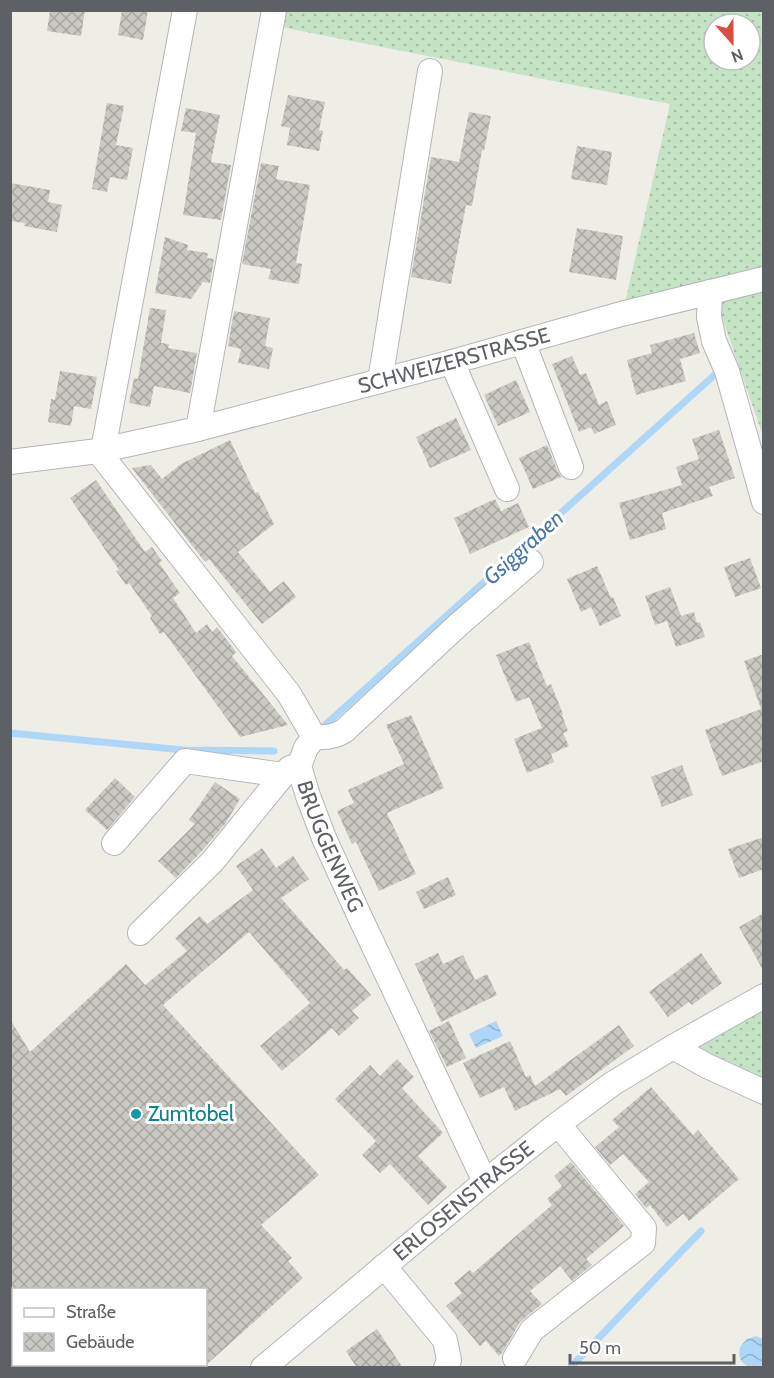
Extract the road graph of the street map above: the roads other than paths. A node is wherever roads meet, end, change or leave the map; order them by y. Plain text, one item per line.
1 (185, 10) edge
2 (274, 10) edge
3 (430, 71) dead end
4 (764, 279) edge
5 (711, 292) junction
6 (523, 342) junction
7 (452, 362) junction
8 (380, 381) junction
9 (198, 429) junction
10 (100, 450) junction
11 (10, 462) edge
12 (571, 466) dead end
13 (507, 489) dead end
14 (764, 502) edge
15 (531, 562) dead end
16 (314, 736) junction
17 (291, 771) junction
18 (114, 843) dead end
19 (140, 933) dead end
20 (764, 996) edge
21 (673, 1047) junction
22 (764, 1092) edge
23 (558, 1124) junction
24 (485, 1182) junction
25 (384, 1266) junction
26 (515, 1358) dead end
27 (262, 1368) edge
28 (446, 1368) edge

1 - 10 street
2 - 9 street
3 - 8 street
4 - 5 street, SCHWEIZERSTRASSE
5 - 6 street, SCHWEIZERSTRASSE
5 - 14 street
6 - 7 street, SCHWEIZERSTRASSE
6 - 12 street
7 - 8 street, SCHWEIZERSTRASSE
7 - 13 street
8 - 9 street, SCHWEIZERSTRASSE
9 - 10 street, SCHWEIZERSTRASSE
10 - 11 street, SCHWEIZERSTRASSE
10 - 16 street
15 - 16 street
16 - 17 street, BRUGGENWEG
17 - 18 street
17 - 19 street
17 - 24 street, BRUGGENWEG
20 - 21 street, ERLOSENSTRASSE
21 - 22 street
21 - 23 street, ERLOSENSTRASSE
23 - 24 street, ERLOSENSTRASSE
23 - 26 street
24 - 25 street, ERLOSENSTRASSE
25 - 27 street, ERLOSENSTRASSE
25 - 28 street

